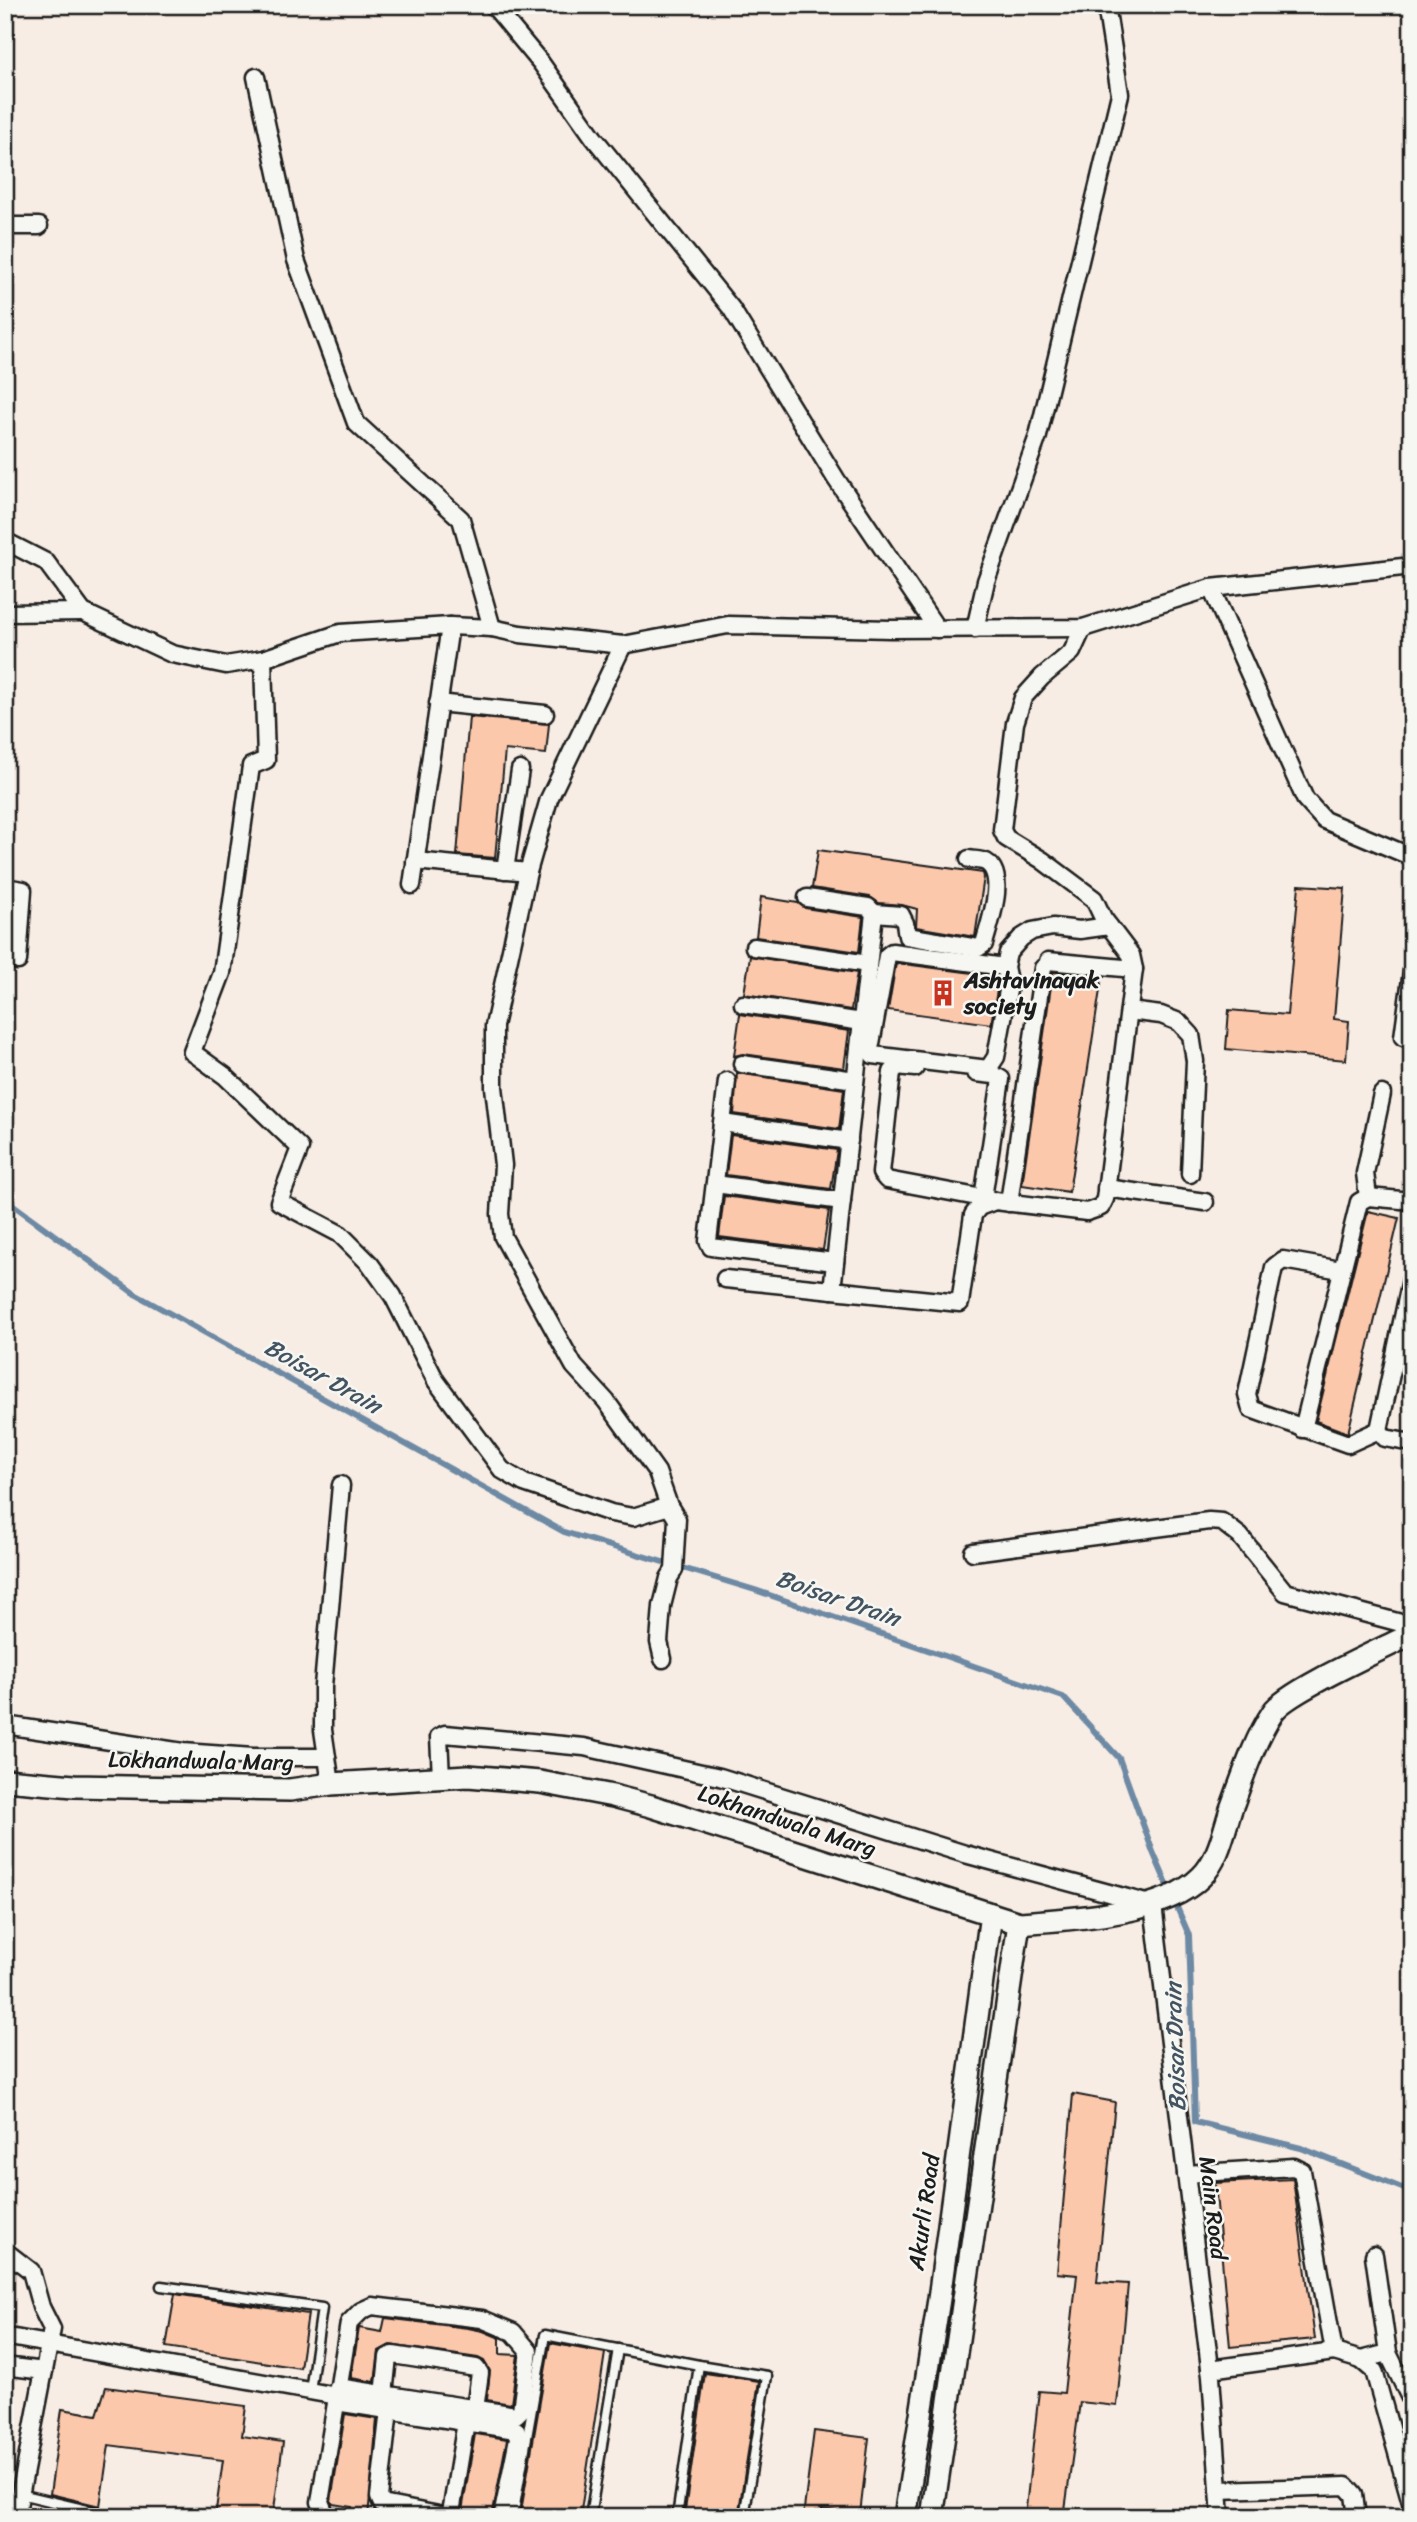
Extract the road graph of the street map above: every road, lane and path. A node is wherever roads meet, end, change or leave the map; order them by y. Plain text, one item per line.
1 (493, 5) edge
2 (1106, 5) edge
3 (256, 77) dead end
4 (5, 226) edge
5 (39, 226) dead end
6 (5, 541) edge
7 (1412, 566) edge
8 (1211, 588) junction
9 (83, 612) junction
10 (5, 613) edge
11 (450, 626) junction
12 (492, 628) junction
13 (1083, 628) junction
14 (937, 629) junction
15 (975, 629) junction
16 (623, 645) junction
17 (264, 659) junction
18 (438, 703) junction
19 (545, 714) dead end
20 (520, 770) dead end
21 (513, 817) junction
22 (542, 820) junction
23 (1412, 857) edge
24 (969, 859) dead end
25 (415, 861) junction
26 (505, 870) junction
27 (528, 872) junction
28 (412, 886) dead end
29 (5, 887) edge
30 (807, 898) dead end
31 (874, 913) junction
32 (1109, 926) junction
33 (984, 944) junction
34 (754, 947) dead end
35 (1014, 947) junction
36 (18, 961) dead end
37 (868, 964) junction
38 (1005, 967) junction
39 (1134, 969) junction
40 (1412, 971) edge
41 (743, 1004) dead end
42 (1129, 1011) junction
43 (862, 1022) junction
44 (1403, 1037) dead end
45 (742, 1064) dead end
46 (855, 1080) junction
47 (727, 1081) dead end
48 (1382, 1094) dead end
49 (722, 1123) junction
50 (849, 1141) junction
51 (1191, 1174) dead end
52 (715, 1184) junction
53 (1106, 1188) junction
54 (1368, 1197) junction
55 (842, 1201) junction
56 (996, 1201) junction
57 (1412, 1201) edge
58 (1205, 1202) dead end
59 (835, 1262) junction
60 (1341, 1270) junction
61 (1412, 1275) edge
62 (725, 1279) dead end
63 (832, 1290) junction
64 (1303, 1429) junction
65 (1379, 1430) junction
66 (1412, 1443) edge
67 (341, 1485) dead end
68 (673, 1512) junction
69 (973, 1552) dead end
70 (1412, 1626) edge
71 (1412, 1634) edge
72 (663, 1659) dead end
73 (5, 1725) edge
74 (327, 1757) junction
75 (441, 1777) junction
76 (5, 1780) edge
77 (331, 1784) junction
78 (1156, 1904) junction
79 (991, 1914) junction
80 (1019, 1923) junction
81 (1186, 2174) junction
82 (5, 2251) edge
83 (1374, 2255) dead end
84 (161, 2286) dead end
85 (15, 2338) dead end
86 (50, 2343) junction
87 (618, 2349) junction
88 (1334, 2353) junction
89 (1388, 2353) junction
90 (1360, 2360) junction
91 (699, 2365) junction
92 (12, 2367) dead end
93 (1210, 2370) junction
94 (44, 2371) junction
95 (310, 2391) junction
96 (337, 2395) junction
97 (387, 2402) junction
98 (1412, 2402) edge
99 (470, 2416) junction
100 (1219, 2490) junction
101 (20, 2494) junction
102 (1412, 2506) edge
103 (16, 2517) edge
104 (117, 2517) edge
105 (330, 2517) edge
106 (502, 2517) edge
107 (513, 2517) edge
108 (590, 2517) edge
109 (677, 2517) edge
110 (744, 2517) edge
111 (905, 2517) edge
112 (932, 2517) edge
113 (1221, 2517) edge
114 (1357, 2517) edge

1 - 14 street
2 - 15 street
3 - 12 street
4 - 5 street
6 - 9 street
7 - 8 street
8 - 13 street
8 - 23 street
9 - 10 street
9 - 17 street
11 - 12 street
11 - 17 street
11 - 18 street
12 - 16 street
13 - 15 street
13 - 32 street
14 - 15 street
14 - 16 street
16 - 22 street
17 - 68 street
18 - 19 street
18 - 25 street
20 - 21 street
21 - 22 street
21 - 26 street
22 - 27 street
24 - 33 street
25 - 26 street
25 - 28 street
26 - 27 street
27 - 68 street
29 - 36 street
30 - 31 street
31 - 33 street
31 - 37 street
32 - 35 street
32 - 39 street
33 - 35 street
34 - 37 street
35 - 38 street
37 - 43 street
38 - 38 street
39 - 42 street
39 - 56 street
40 - 44 street
41 - 43 street
42 - 51 street
42 - 53 street
43 - 46 street
45 - 46 street
46 - 50 street
47 - 49 street
48 - 54 street
49 - 50 street
49 - 52 street
50 - 55 street
52 - 55 street
52 - 59 street
53 - 56 street
53 - 58 street
54 - 57 street
54 - 60 street
55 - 59 street
56 - 56 street
56 - 63 street
59 - 63 street
60 - 64 street
60 - 64 street
61 - 65 street
62 - 63 street
64 - 65 street
65 - 66 street
67 - 74 street
68 - 72 street
69 - 70 street
71 - 78 street, Lokhandwala Marg
73 - 74 street
74 - 77 street
75 - 77 street, Lokhandwala Marg
75 - 78 street
75 - 79 street, Lokhandwala Marg
76 - 77 street, Lokhandwala Marg
78 - 80 street, Lokhandwala Marg
78 - 81 street, Main Road
79 - 80 street, Lokhandwala Marg
79 - 111 street, Akurli Road
80 - 112 street
81 - 88 street
81 - 93 street, Main Road
82 - 86 street
83 - 89 street
84 - 95 lane
85 - 86 street
86 - 94 street
86 - 95 street
87 - 91 lane
87 - 107 lane
87 - 108 lane
88 - 90 street
88 - 93 street
89 - 90 street
89 - 98 street
90 - 102 street
91 - 109 lane
91 - 110 lane
92 - 94 street
93 - 100 street, Main Road
94 - 101 street
95 - 96 street
96 - 97 street
96 - 99 street
96 - 105 street
97 - 99 street
97 - 99 street
97 - 99 street
99 - 106 street
100 - 113 street, Main Road
100 - 114 street
101 - 103 street
101 - 104 lane

